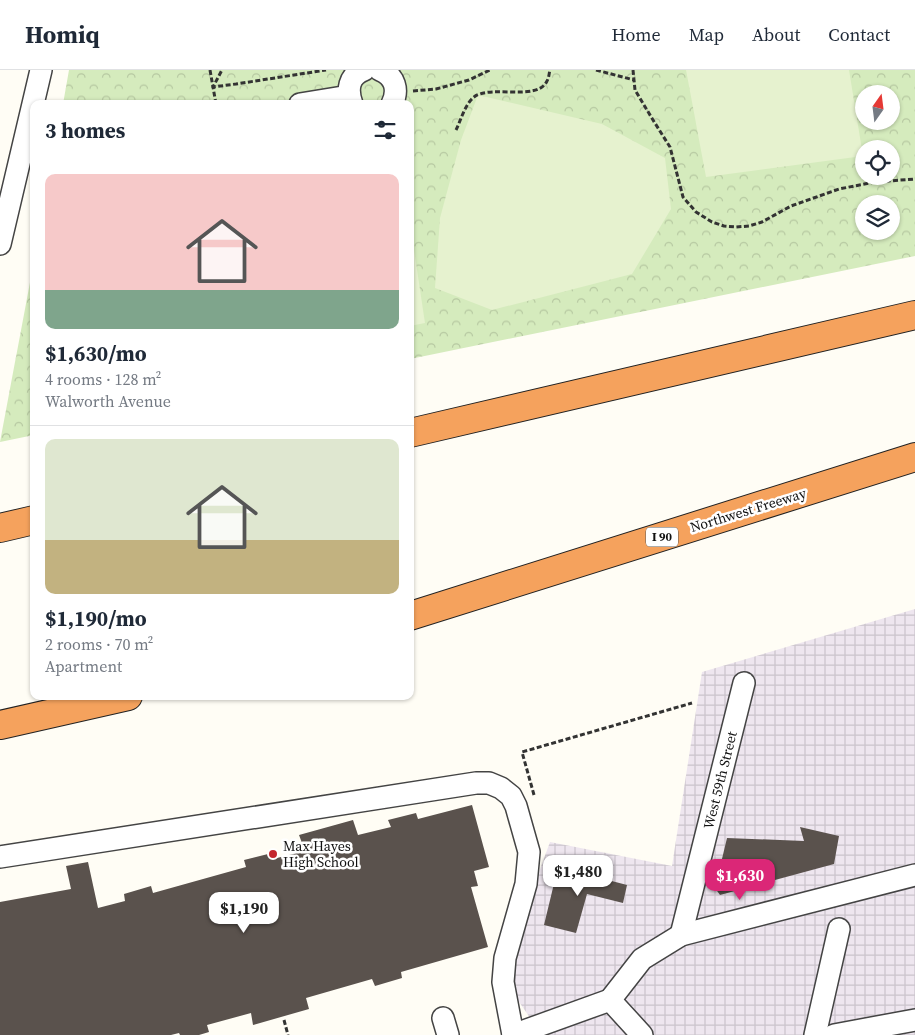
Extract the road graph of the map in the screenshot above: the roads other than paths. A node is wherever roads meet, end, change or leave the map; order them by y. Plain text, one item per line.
1 (41, 70) edge
2 (364, 70) edge
3 (380, 70) edge
4 (401, 97) edge
5 (36, 100) edge
6 (350, 100) edge
7 (30, 134) edge
8 (5, 198) edge
9 (0, 244) edge
10 (915, 315) edge
11 (414, 432) edge
12 (915, 457) edge
13 (30, 521) edge
14 (0, 528) edge
15 (414, 615) edge
16 (744, 683) dead end
17 (110, 700) edge
18 (0, 725) edge
19 (0, 857) edge
20 (915, 875) edge
21 (839, 930) dead end
22 (681, 935) junction
23 (610, 1000) junction
24 (915, 1020) edge
25 (513, 1035) edge
26 (642, 1035) edge
27 (815, 1035) edge
28 (834, 1035) edge

1 - 5 street
2 - 6 street
3 - 4 street
7 - 8 street
8 - 9 street
10 - 11 highway
12 - 15 highway, Northwest Freeway / I 90
13 - 14 highway
16 - 22 street, West 59th Street
17 - 18 highway
19 - 25 street
20 - 22 street
21 - 27 street
22 - 23 street
23 - 25 street
23 - 26 street
24 - 28 street

